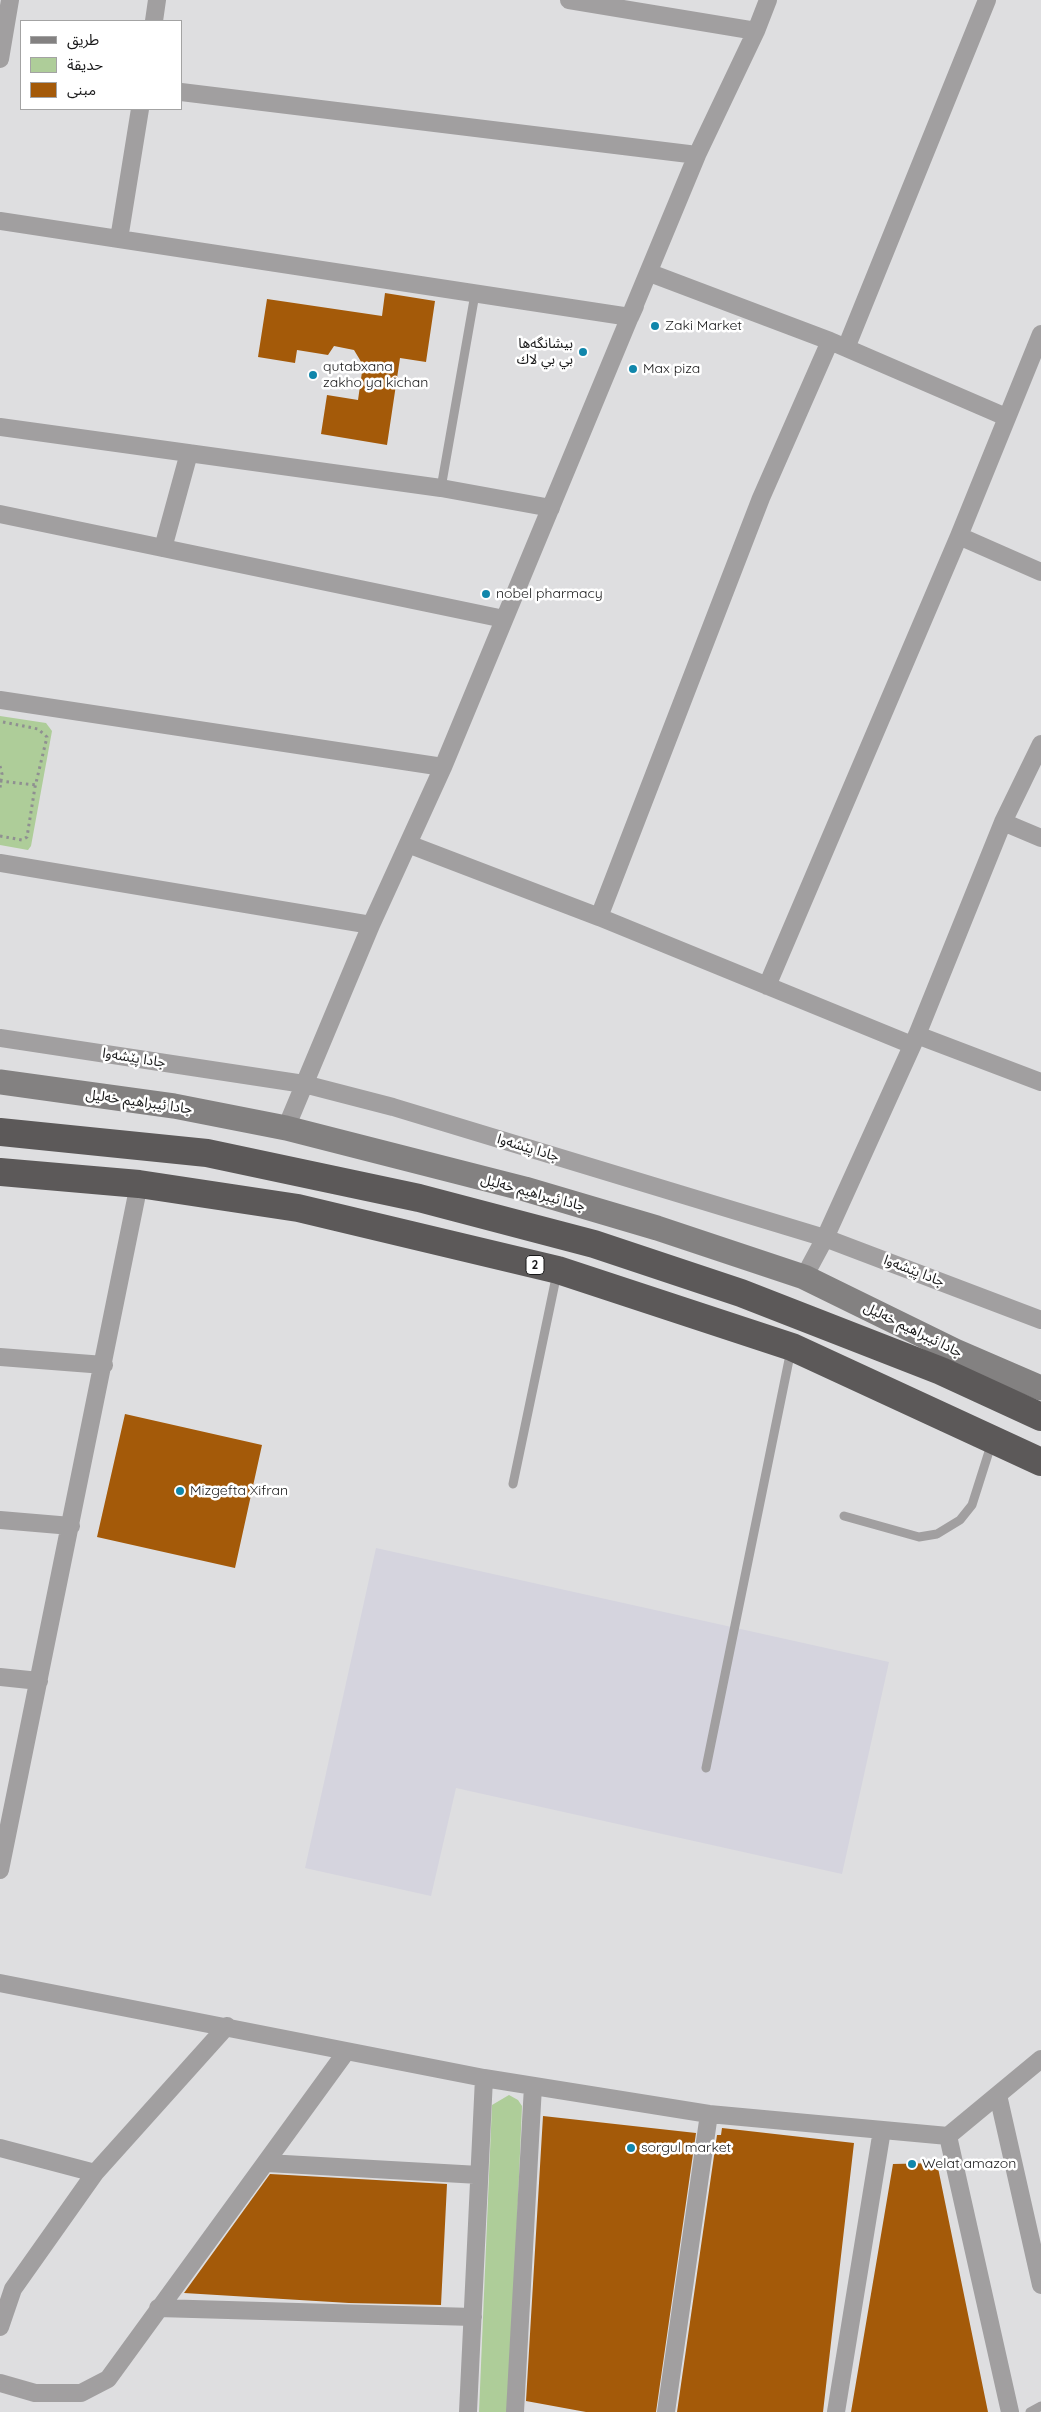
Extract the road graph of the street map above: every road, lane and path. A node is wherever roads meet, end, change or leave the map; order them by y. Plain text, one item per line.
1 (10, 0) edge
2 (157, 0) edge
3 (569, 0) edge
4 (768, 0) edge
5 (987, 0) edge
6 (154, 20) edge
7 (756, 31) junction
8 (0, 59) edge
9 (182, 92) edge
10 (140, 110) edge
11 (697, 155) junction
12 (0, 221) edge
13 (119, 239) junction
14 (650, 273) junction
15 (475, 294) junction
16 (638, 302) junction
17 (1041, 334) edge
18 (838, 344) junction
19 (1036, 363) edge
20 (1006, 417) junction
21 (0, 427) edge
22 (189, 453) junction
23 (440, 488) junction
24 (551, 508) junction
25 (0, 514) edge
26 (959, 536) junction
27 (163, 548) junction
28 (1041, 572) edge
29 (504, 619) junction
30 (0, 700) edge
31 (0, 721) edge
32 (1041, 744) edge
33 (0, 766) edge
34 (443, 766) junction
35 (1, 781) edge
36 (36, 785) junction
37 (0, 788) edge
38 (1003, 822) junction
39 (0, 836) edge
40 (1041, 838) edge
41 (408, 844) junction
42 (0, 863) edge
43 (599, 917) junction
44 (371, 925) junction
45 (767, 986) junction
46 (0, 1038) edge
47 (915, 1040) junction
48 (0, 1082) edge
49 (1041, 1082) edge
50 (304, 1084) junction
51 (286, 1128) junction
52 (0, 1132) edge
53 (0, 1172) edge
54 (139, 1184) junction
55 (825, 1238) junction
56 (558, 1270) junction
57 (804, 1277) junction
58 (1041, 1320) edge
59 (792, 1347) junction
60 (0, 1357) edge
61 (104, 1365) junction
62 (1041, 1388) edge
63 (1041, 1417) edge
64 (992, 1440) junction
65 (1041, 1462) edge
66 (513, 1484) dead end
67 (844, 1516) dead end
68 (0, 1520) edge
69 (71, 1526) junction
70 (0, 1677) edge
71 (39, 1681) junction
72 (706, 1768) dead end
73 (4, 1833) edge
74 (0, 1870) edge
75 (0, 1983) edge
76 (227, 2026) junction
77 (346, 2052) junction
78 (1041, 2059) edge
79 (484, 2078) junction
80 (533, 2086) junction
81 (998, 2095) junction
82 (709, 2114) junction
83 (882, 2130) junction
84 (948, 2136) junction
85 (0, 2148) edge
86 (267, 2164) junction
87 (95, 2172) junction
88 (479, 2176) junction
89 (1041, 2284) edge
90 (158, 2308) junction
91 (473, 2317) junction
92 (0, 2327) edge
93 (0, 2383) edge
94 (1041, 2406) edge
95 (468, 2412) edge
96 (515, 2412) edge
97 (666, 2412) edge
98 (836, 2412) edge
99 (1010, 2412) edge
100 (1030, 2412) edge

1 - 8 street
2 - 6 street
3 - 7 street
4 - 7 street
5 - 18 street
7 - 11 street
9 - 11 street
10 - 13 street
11 - 14 street
12 - 13 street
13 - 15 street
14 - 16 street
14 - 18 street
15 - 16 street
15 - 23 lane
16 - 24 street
17 - 19 street
18 - 20 street
18 - 43 street
19 - 20 street
20 - 26 street
21 - 22 street
22 - 23 street
22 - 27 street
23 - 24 street
24 - 29 street
25 - 27 street
26 - 28 street
26 - 45 street
27 - 29 street
29 - 34 street
30 - 34 street
31 - 36 path
32 - 38 street
33 - 35 path
34 - 41 street
35 - 36 path
35 - 37 path
36 - 39 path
38 - 40 street
38 - 47 street
41 - 43 street
41 - 44 street
42 - 44 street
43 - 45 street
44 - 50 street
45 - 47 street
46 - 50 street, جادا پێشەوا
47 - 49 street
47 - 55 street
48 - 51 main road, جادا ئیبراهیم خەلیل
50 - 51 street
50 - 55 street, جادا پێشەوا
51 - 57 main road, جادا ئیبراهیم خەلیل
52 - 63 highway, جادا ئیبراهیم خەلیل
53 - 54 highway, 2
54 - 56 highway, 2
54 - 61 street
55 - 57 street
55 - 58 street, جادا پێشەوا
56 - 59 highway, 2
56 - 66 lane
57 - 62 main road, جادا ئیبراهیم خەلیل
59 - 64 highway, 2
59 - 72 lane
60 - 61 street
61 - 69 street
64 - 65 highway, 2
64 - 67 lane
68 - 69 street
69 - 71 street
70 - 71 street
71 - 73 street
73 - 74 street
75 - 76 street
76 - 77 street
76 - 87 street
77 - 79 street
77 - 86 street
78 - 81 street
79 - 80 street
79 - 88 street
80 - 82 street
80 - 96 street
81 - 84 street
81 - 89 street
82 - 83 street
82 - 97 street
83 - 84 street
83 - 98 street
84 - 99 street
85 - 87 street
86 - 88 street
86 - 90 street
87 - 92 street
88 - 91 street
90 - 91 street
90 - 93 street
91 - 95 street
94 - 100 lane

